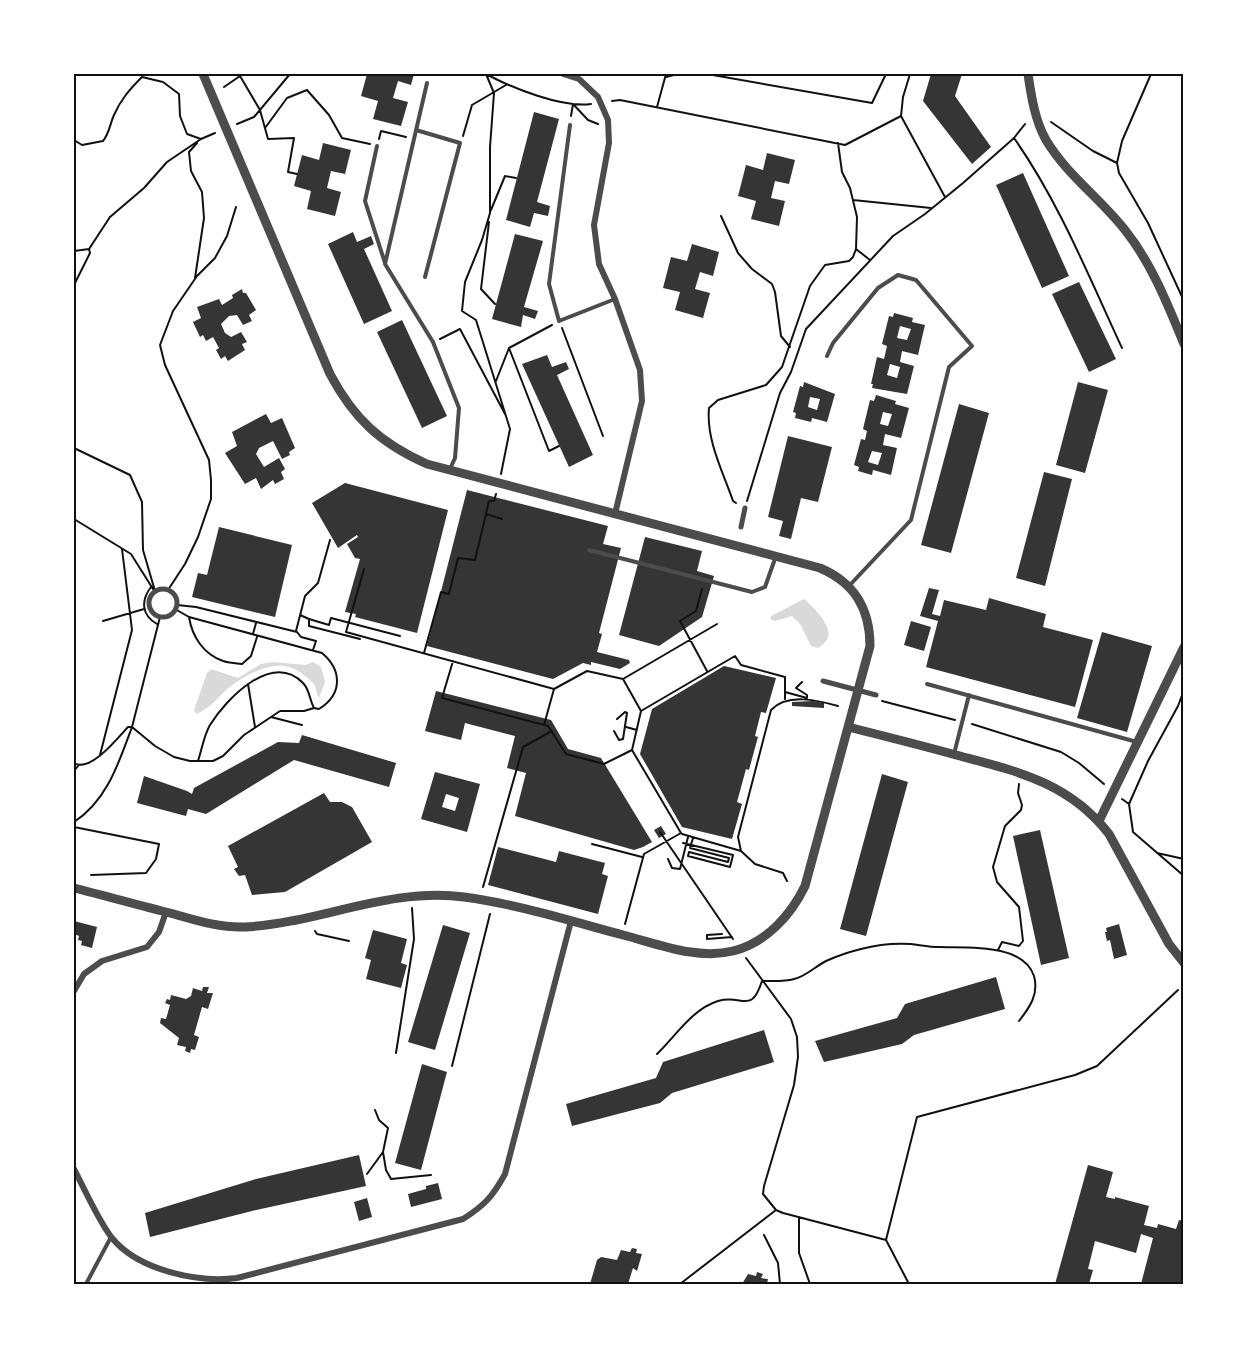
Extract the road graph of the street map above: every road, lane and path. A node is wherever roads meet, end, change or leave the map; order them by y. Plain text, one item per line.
1 (203, 74) edge
2 (290, 74) edge
3 (486, 74) edge
4 (563, 74) edge
5 (678, 74) edge
6 (707, 74) edge
7 (886, 74) edge
8 (910, 74) edge
9 (1028, 74) edge
10 (1151, 74) edge
11 (666, 75) edge
12 (427, 83) dead end
13 (506, 85) junction
14 (224, 87) dead end
15 (494, 93) junction
16 (620, 100) dead end
17 (573, 104) junction
18 (583, 105) dead end
19 (657, 107) junction
20 (260, 110) junction
21 (901, 116) junction
22 (254, 117) dead end
23 (1044, 118) dead end
24 (570, 125) joint
25 (265, 128) junction
26 (608, 129) junction
27 (416, 130) junction
28 (1014, 138) dead end
29 (201, 139) junction
30 (414, 139) junction
31 (74, 140) edge
32 (460, 143) junction
33 (838, 143) junction
34 (377, 146) junction
35 (1117, 163) junction
36 (297, 174) dead end
37 (516, 178) dead end
38 (945, 197) dead end
39 (853, 200) junction
40 (236, 207) dead end
41 (932, 208) dead end
42 (490, 213) junction
43 (721, 216) dead end
44 (89, 249) junction
45 (856, 249) junction
46 (74, 251) edge
47 (871, 261) dead end
48 (385, 264) junction
49 (424, 277) dead end
50 (194, 280) junction
51 (74, 285) edge
52 (615, 299) junction
53 (1184, 301) edge
54 (495, 304) dead end
55 (74, 311) edge
56 (559, 321) junction
57 (74, 328) edge
58 (433, 342) junction
59 (1184, 344) edge
60 (790, 347) junction
61 (509, 348) junction
62 (1122, 348) dead end
63 (827, 356) dead end
64 (496, 381) junction
65 (507, 419) junction
66 (603, 436) dead end
67 (559, 446) dead end
68 (74, 448) edge
69 (506, 455) dead end
70 (449, 470) junction
71 (494, 501) dead end
72 (745, 508) joint
73 (486, 514) junction
74 (615, 514) junction
75 (74, 519) edge
76 (502, 519) dead end
77 (741, 527) dead end
78 (330, 540) dead end
79 (122, 549) junction
80 (589, 550) dead end
81 (776, 556) junction
82 (364, 569) dead end
83 (849, 586) junction
84 (153, 589) junction
85 (702, 589) dead end
86 (168, 590) junction
87 (176, 607) junction
88 (144, 609) junction
89 (129, 614) junction
90 (300, 615) junction
91 (160, 617) junction
92 (189, 617) junction
93 (309, 619) junction
94 (103, 621) dead end
95 (256, 623) junction
96 (349, 623) junction
97 (158, 624) junction
98 (717, 624) dead end
99 (296, 632) junction
100 (253, 635) junction
101 (258, 636) junction
102 (400, 636) dead end
103 (360, 639) dead end
104 (690, 641) junction
105 (1184, 646) edge
106 (313, 650) junction
107 (423, 653) junction
108 (453, 661) junction
109 (707, 671) junction
110 (623, 680) junction
111 (823, 681) dead end
112 (802, 682) dead end
113 (248, 684) junction
114 (927, 684) dead end
115 (554, 689) junction
116 (1184, 690) edge
117 (785, 692) junction
118 (876, 695) joint
119 (969, 695) junction
120 (785, 700) junction
121 (838, 706) dead end
122 (314, 708) junction
123 (641, 711) junction
124 (271, 717) junction
125 (617, 719) dead end
126 (302, 725) dead end
127 (544, 725) junction
128 (132, 727) junction
129 (255, 727) junction
130 (626, 727) junction
131 (848, 727) junction
132 (636, 730) junction
133 (552, 731) junction
134 (614, 731) dead end
135 (1138, 742) junction
136 (632, 750) junction
137 (954, 754) junction
138 (100, 755) junction
139 (198, 760) junction
140 (74, 763) edge
141 (78, 766) junction
142 (74, 771) edge
143 (1019, 784) dead end
144 (1107, 786) dead end
145 (1121, 798) dead end
146 (1129, 804) junction
147 (74, 820) edge
148 (1099, 821) junction
149 (74, 827) edge
150 (660, 832) dead end
151 (681, 833) junction
152 (688, 837) junction
153 (693, 838) junction
154 (666, 842) junction
155 (684, 843) dead end
156 (592, 844) dead end
157 (741, 851) junction
158 (1156, 853) junction
159 (644, 856) junction
160 (668, 859) dead end
161 (1184, 859) edge
162 (91, 875) dead end
163 (1184, 876) edge
164 (787, 881) dead end
165 (483, 887) dead end
166 (74, 888) edge
167 (412, 908) dead end
168 (166, 912) junction
169 (490, 914) dead end
170 (572, 921) junction
171 (625, 924) dead end
172 (724, 926) dead end
173 (315, 931) dead end
174 (722, 934) dead end
175 (732, 937) dead end
176 (349, 941) dead end
177 (997, 951) junction
178 (1184, 963) edge
179 (762, 981) junction
180 (1178, 990) dead end
181 (74, 991) edge
182 (1019, 1022) dead end
183 (396, 1053) dead end
184 (657, 1054) dead end
185 (452, 1066) dead end
186 (375, 1110) dead end
187 (383, 1152) junction
188 (74, 1169) edge
189 (367, 1173) dead end
190 (431, 1175) dead end
191 (776, 1210) junction
192 (799, 1217) junction
193 (764, 1235) dead end
194 (111, 1238) junction
195 (886, 1240) junction
196 (87, 1284) edge
197 (680, 1284) edge
198 (780, 1284) edge
199 (810, 1284) edge
200 (909, 1284) edge

1 - 70 street
2 - 20 path
3 - 13 path
3 - 15 path
4 - 26 street
5 - 11 path
6 - 7 path
8 - 21 path
9 - 59 street
10 - 35 path
11 - 19 path
12 - 27 lane
13 - 15 path
13 - 17 path
14 - 20 path
15 - 32 path
15 - 42 path
16 - 19 path
17 - 18 path
17 - 24 path
17 - 26 path
19 - 33 path
20 - 22 path
20 - 25 path
21 - 33 path
21 - 38 path
23 - 35 path
24 - 56 lane
25 - 34 path
25 - 36 path
26 - 52 street
27 - 30 lane
27 - 32 lane
28 - 62 path
29 - 31 path
29 - 44 path
29 - 50 path
30 - 34 path
30 - 48 lane
32 - 49 lane
33 - 39 path
34 - 48 lane
35 - 53 path
37 - 42 path
39 - 41 path
39 - 45 path
40 - 50 path
42 - 54 path
42 - 64 path
43 - 60 path
44 - 46 path
44 - 51 path
45 - 47 path
45 - 60 path
48 - 58 lane
50 - 86 path
52 - 56 lane
52 - 74 street
55 - 57 path
56 - 61 path
56 - 66 path
58 - 65 path
58 - 70 lane
60 - 72 path
61 - 64 path
61 - 67 path
63 - 83 lane
64 - 65 path
65 - 69 path
68 - 84 path
70 - 74 street
71 - 73 path
72 - 77 street
73 - 76 path
73 - 107 path
74 - 81 street
75 - 79 path
78 - 90 path
79 - 84 path
79 - 89 path
80 - 81 lane
81 - 83 street
82 - 96 path
83 - 131 street
84 - 86 street
84 - 88 path
84 - 91 street
85 - 104 path
86 - 87 street
87 - 91 street
87 - 92 path
87 - 95 path
88 - 89 path
88 - 97 path
89 - 94 path
89 - 138 path
90 - 93 path
90 - 99 path
91 - 97 path
92 - 100 path
92 - 101 path
93 - 96 path
93 - 103 path
95 - 99 path
95 - 100 path
96 - 102 path
96 - 107 path
97 - 128 path
98 - 104 path
99 - 106 path
100 - 101 path
101 - 106 path
104 - 109 path
104 - 110 path
105 - 135 street
106 - 122 path
107 - 108 path
108 - 115 path
108 - 127 path
109 - 117 path
109 - 123 path
110 - 115 path
110 - 123 path
111 - 118 street
112 - 117 path
113 - 122 path
113 - 129 path
113 - 139 path
114 - 119 lane
115 - 127 path
116 - 146 path
117 - 120 path
118 - 144 path
119 - 135 lane
119 - 137 lane
120 - 121 path
120 - 157 path
122 - 124 path
123 - 132 path
124 - 126 path
124 - 129 path
125 - 130 path
127 - 133 path
128 - 138 path
128 - 139 path
128 - 147 path
129 - 139 path
130 - 132 path
130 - 134 path
131 - 137 street
131 - 170 street
132 - 136 path
133 - 136 path
133 - 165 path
135 - 148 street
136 - 151 path
137 - 148 street
138 - 141 path
140 - 141 path
141 - 142 path
143 - 177 path
145 - 146 path
146 - 158 path
148 - 178 street
149 - 162 path
150 - 154 path
151 - 152 path
151 - 154 path
152 - 153 path
152 - 160 path
153 - 155 path
153 - 157 path
154 - 159 path
154 - 172 path
156 - 159 path
157 - 164 path
158 - 161 path
158 - 163 path
159 - 171 path
166 - 168 street
167 - 183 path
168 - 170 street
168 - 181 street
169 - 185 path
170 - 194 street
173 - 176 path
174 - 175 path
177 - 179 path
177 - 182 path
179 - 184 path
179 - 191 path
180 - 195 path
186 - 187 path
187 - 189 path
187 - 190 path
188 - 194 street
191 - 192 path
191 - 197 path
192 - 195 path
192 - 199 path
193 - 198 path
194 - 196 lane
195 - 200 path

